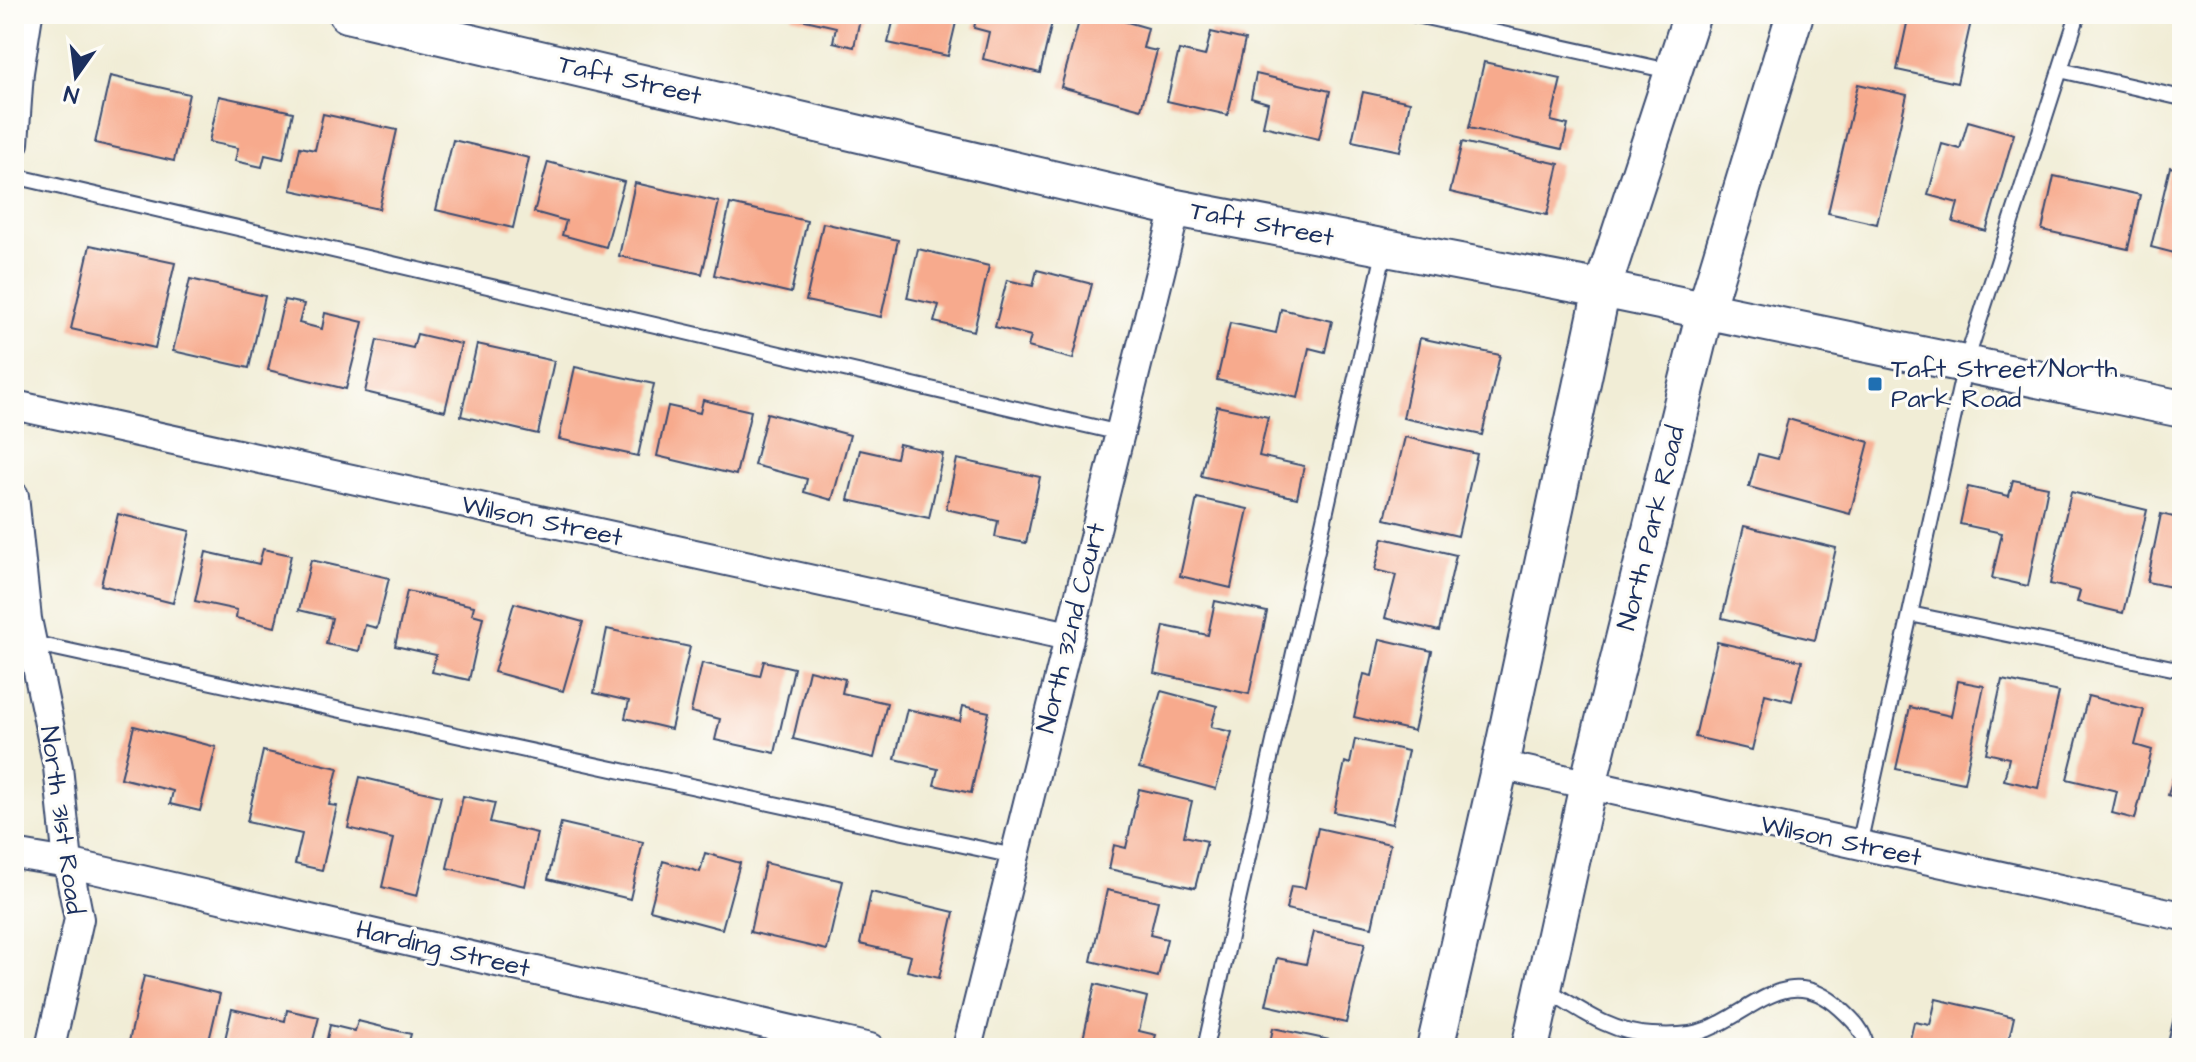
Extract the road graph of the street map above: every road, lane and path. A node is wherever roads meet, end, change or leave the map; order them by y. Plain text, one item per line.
1 (28, 14) edge
2 (347, 14) edge
3 (1412, 14) edge
4 (1692, 14) edge
5 (1795, 14) edge
6 (2078, 14) edge
7 (2060, 70) junction
8 (1674, 72) junction
9 (2182, 98) edge
10 (14, 143) edge
11 (14, 176) edge
12 (1176, 208) junction
13 (1385, 247) junction
14 (1602, 289) junction
15 (1705, 311) junction
16 (1965, 365) junction
17 (14, 405) edge
18 (2182, 409) edge
19 (1120, 433) junction
20 (15, 506) edge
21 (1910, 614) junction
22 (1069, 636) junction
23 (32, 643) junction
24 (2182, 670) edge
25 (1500, 765) junction
26 (1588, 785) junction
27 (1859, 845) junction
28 (14, 854) edge
29 (1014, 856) junction
30 (68, 863) junction
31 (2182, 916) edge
32 (1544, 987) junction
33 (2182, 1018) edge
34 (50, 1048) edge
35 (870, 1048) edge
36 (967, 1048) edge
37 (1205, 1048) edge
38 (1435, 1048) edge
39 (1530, 1048) edge
40 (1867, 1048) edge
41 (2175, 1048) edge

1 - 10 street
2 - 12 street, Taft Street
3 - 8 lane
4 - 8 street
5 - 15 street, North Park Road
6 - 7 lane
7 - 9 lane
7 - 16 lane
8 - 14 street
11 - 19 lane
12 - 13 street, Taft Street
12 - 19 street, North 32nd Court
13 - 14 street, Taft Street
13 - 37 lane
14 - 15 street, Taft Street
14 - 25 street
15 - 16 street, Taft Street
15 - 26 street, North Park Road
16 - 18 street, Taft Street
16 - 21 lane
17 - 22 street, Wilson Street
19 - 22 street, North 32nd Court
20 - 23 street, North 31st Road
21 - 24 lane
21 - 27 lane
22 - 29 street, North 32nd Court
23 - 29 lane
23 - 30 street, North 31st Road
25 - 26 street, Wilson Street
25 - 38 street
26 - 27 street, Wilson Street
26 - 32 street, North Park Road
27 - 31 street, Wilson Street
28 - 30 street, Harding Street
29 - 36 street, North 32nd Court
30 - 34 street, North 31st Road
30 - 35 street, Harding Street
32 - 39 street, North Park Road
32 - 40 lane
33 - 41 lane

